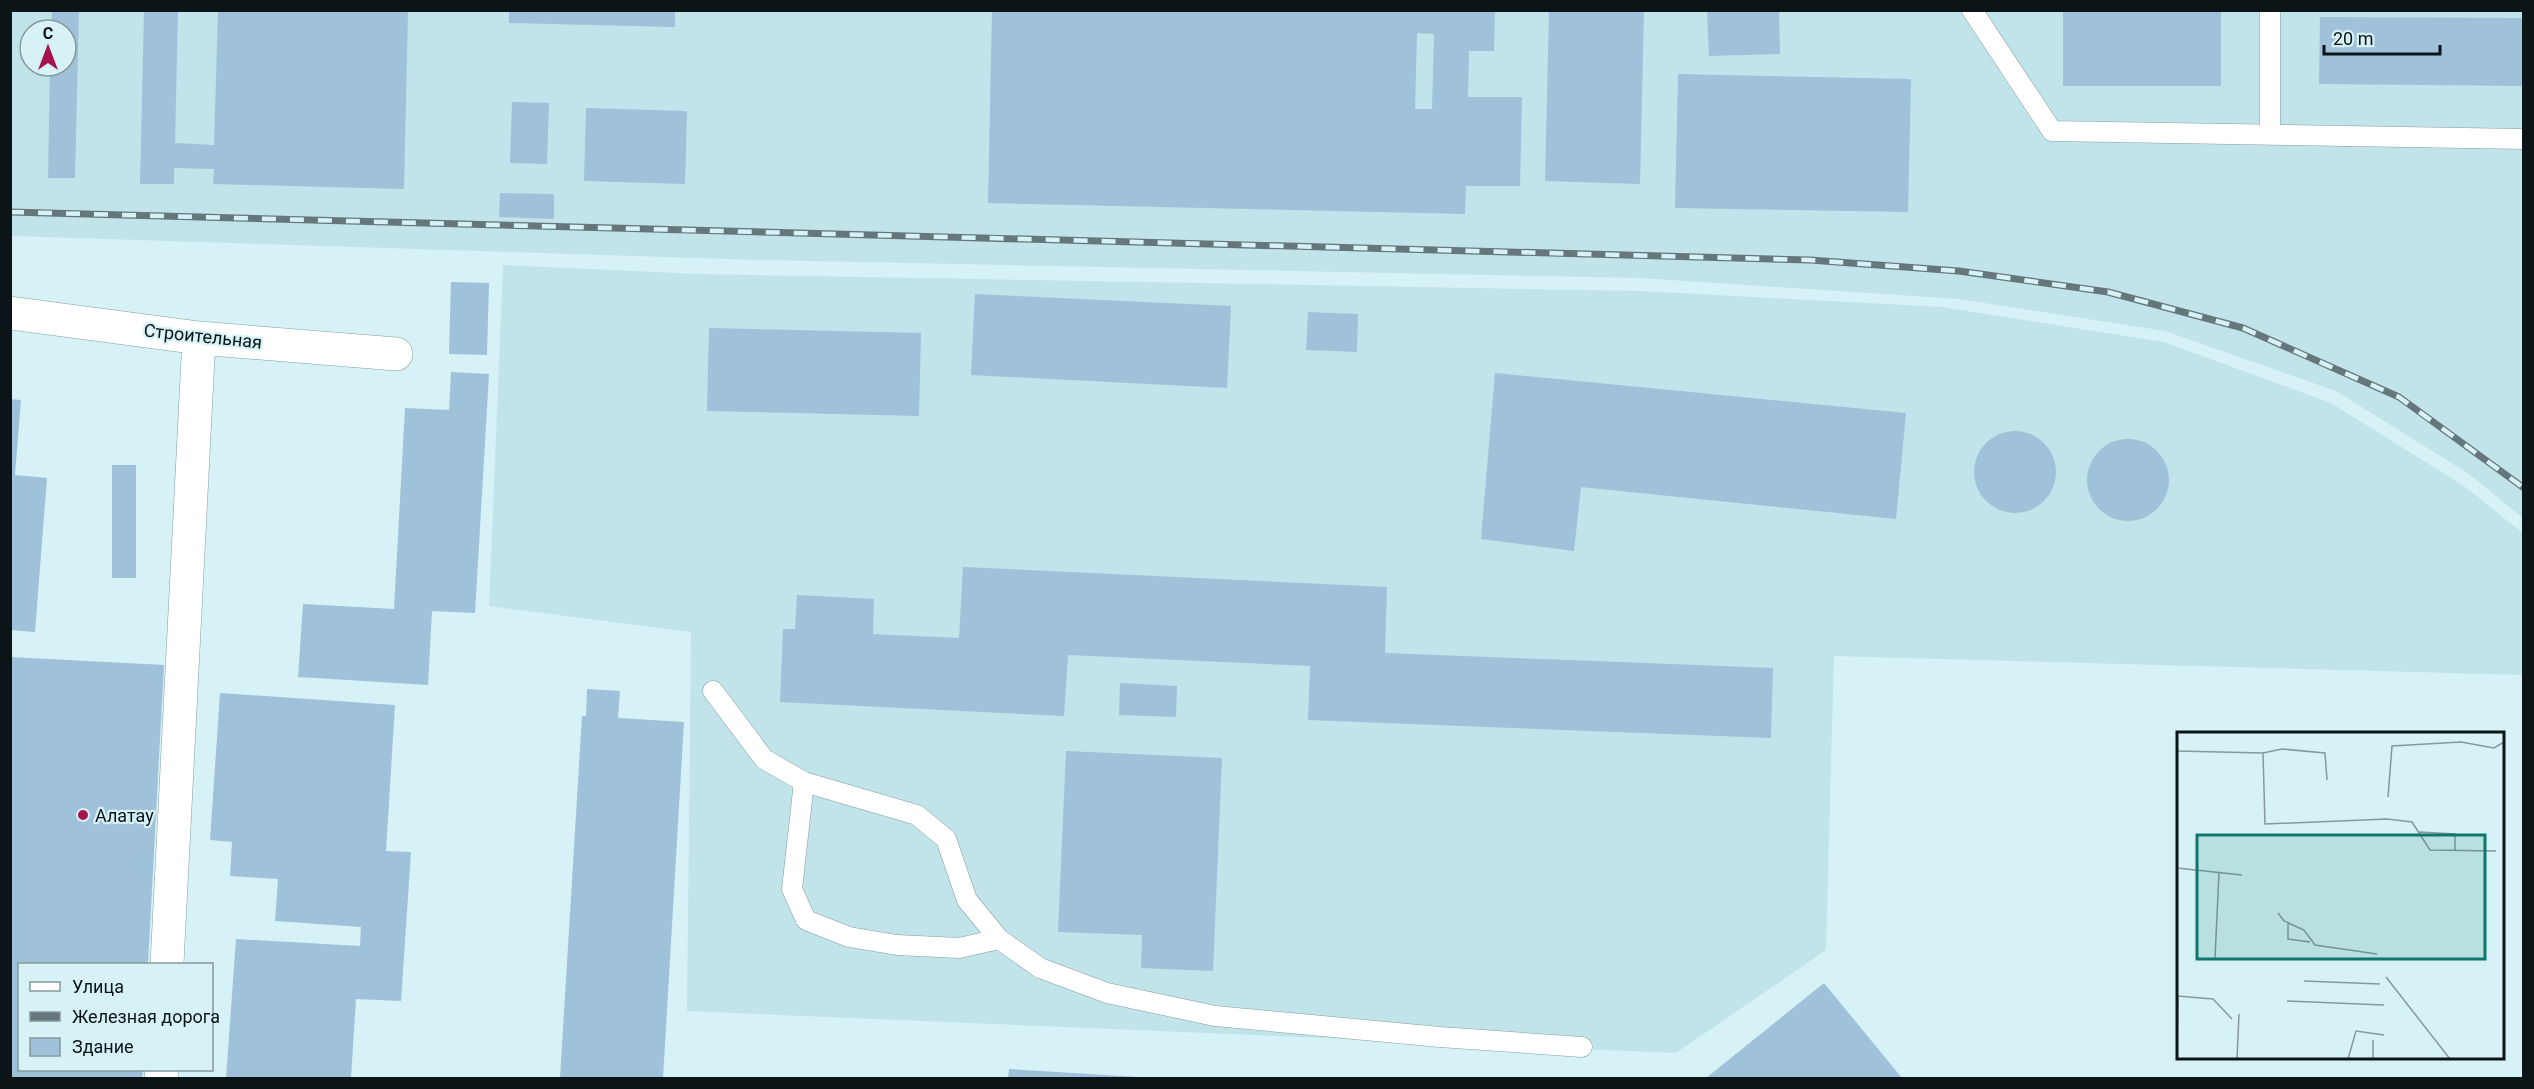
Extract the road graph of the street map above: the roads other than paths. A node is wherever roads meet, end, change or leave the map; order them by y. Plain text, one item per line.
1 (1972, 10) edge
2 (2270, 10) edge
3 (2270, 135) junction
4 (2523, 139) edge
5 (10, 313) edge
6 (199, 338) junction
7 (396, 354) dead end
8 (713, 691) dead end
9 (804, 782) junction
10 (999, 939) junction
11 (167, 963) edge
12 (1582, 1047) dead end

1 - 3 lane
2 - 3 lane
3 - 4 lane
5 - 6 street, Строительная
6 - 7 street, Строительная
6 - 11 street
8 - 9 lane
9 - 10 lane
9 - 10 lane
10 - 12 lane

